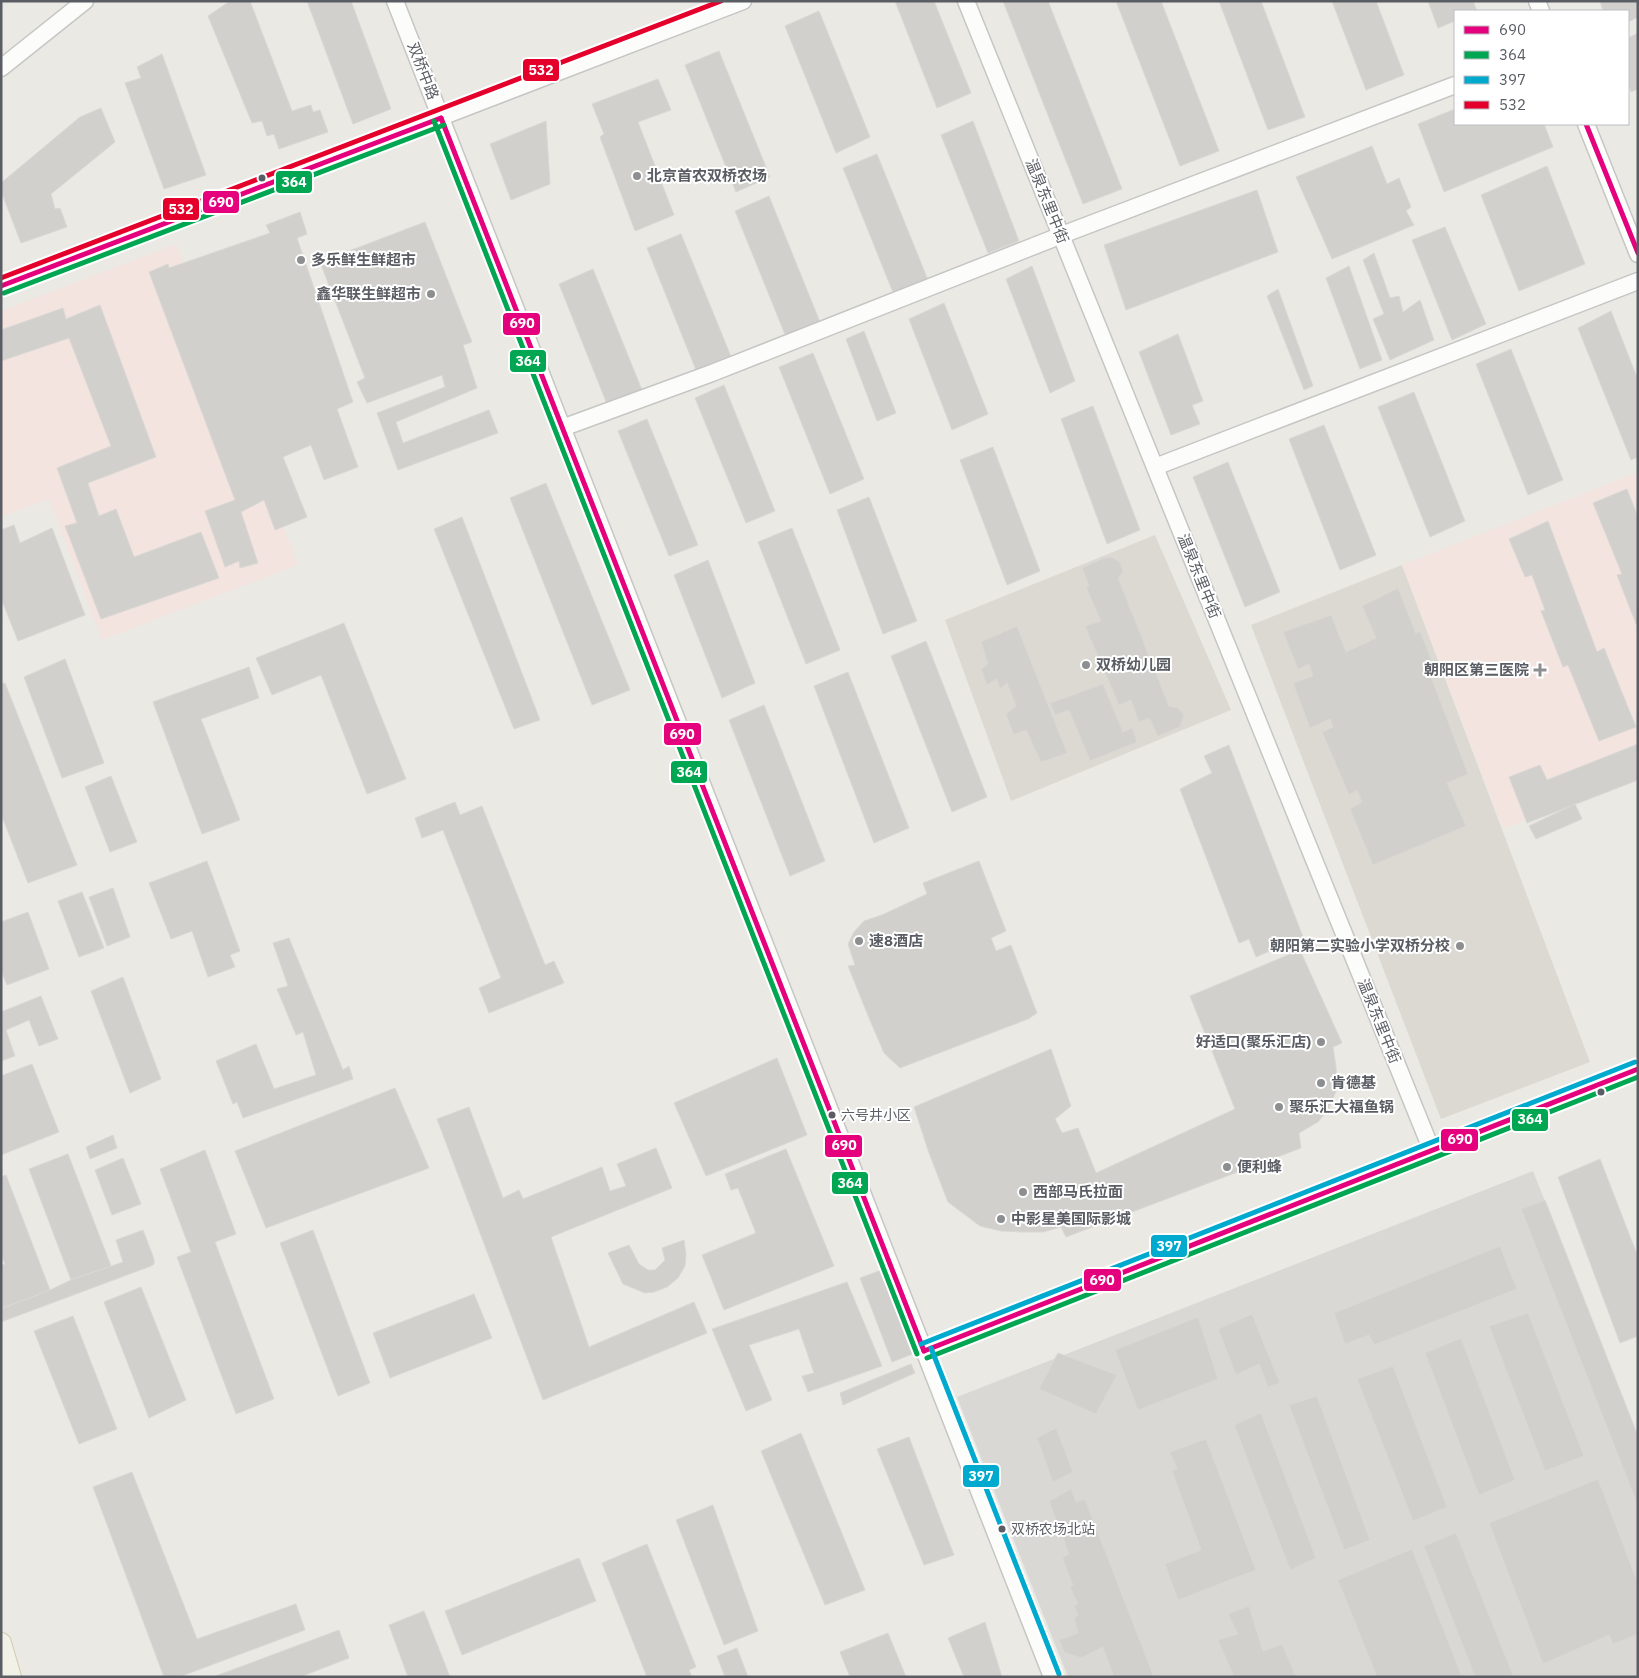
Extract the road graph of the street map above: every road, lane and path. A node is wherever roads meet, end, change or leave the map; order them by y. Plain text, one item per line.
1 (86, 1) edge
2 (396, 1) edge
3 (743, 1) edge
4 (966, 1) edge
5 (1, 68) edge
6 (1454, 85) edge
7 (441, 118) junction
8 (1586, 125) edge
9 (1061, 236) junction
10 (1638, 254) edge
11 (1638, 281) edge
12 (1, 286) edge
13 (562, 428) junction
14 (1155, 467) junction
15 (1638, 1069) edge
16 (1432, 1151) junction
17 (924, 1351) junction
18 (1, 1644) edge
19 (11, 1677) edge
20 (1052, 1677) edge

1 - 5 street
2 - 7 street, 双桥中路
3 - 7 street
4 - 9 street, 温泉东里中街
6 - 9 street
7 - 12 street
7 - 13 street, 双桥中路
8 - 10 street
9 - 13 street
9 - 14 street, 温泉东里中街
11 - 14 street
13 - 17 street, 双桥中路
14 - 16 street, 温泉东里中街
15 - 16 street
16 - 17 street
17 - 20 street, 双桥中路
18 - 19 main road

